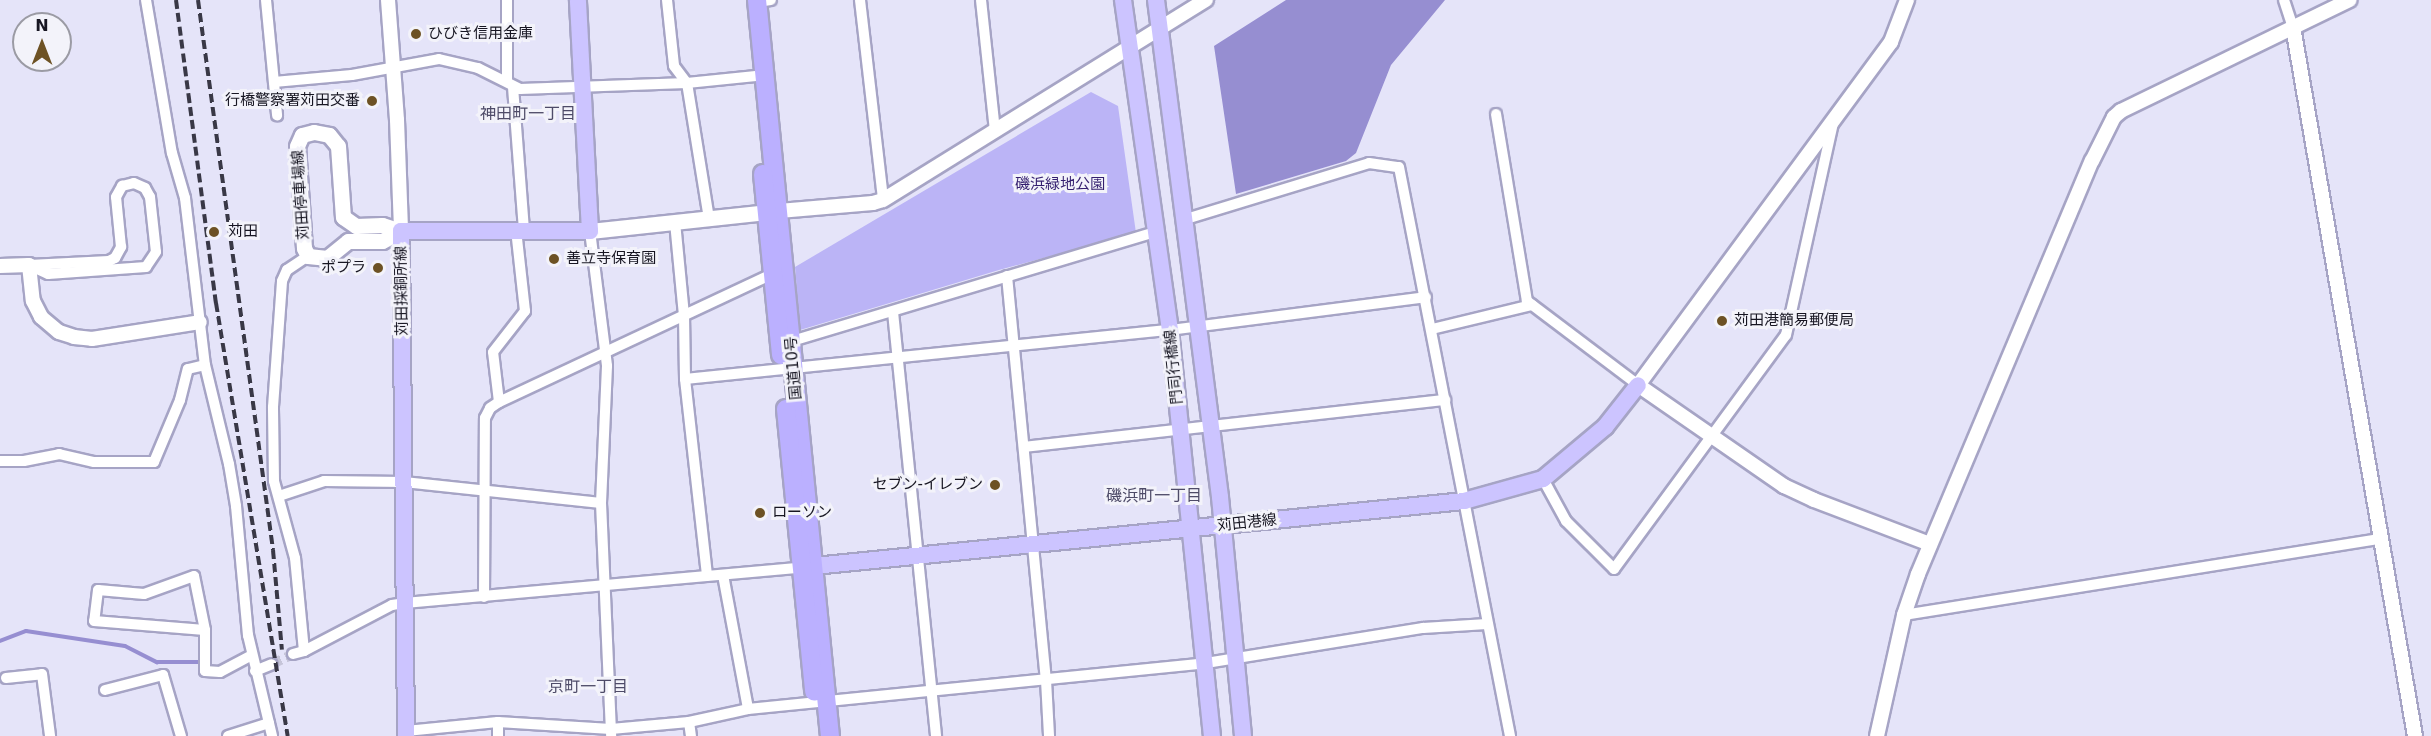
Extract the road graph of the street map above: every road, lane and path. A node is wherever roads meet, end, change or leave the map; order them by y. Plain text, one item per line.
1 (146, 0) edge
2 (266, 0) edge
3 (388, 0) edge
4 (507, 0) edge
5 (578, 0) edge
6 (667, 0) edge
7 (860, 0) edge
8 (981, 0) edge
9 (1123, 0) edge
10 (1156, 0) edge
11 (1206, 0) edge
12 (1907, 0) edge
13 (2284, 0) edge
14 (2350, 0) edge
15 (758, 1) edge
16 (2293, 27) junction
17 (1160, 28) junction
18 (1130, 47) junction
19 (393, 67) junction
20 (760, 76) junction
21 (274, 82) junction
22 (687, 83) junction
23 (510, 85) junction
24 (581, 87) junction
25 (1496, 114) dead end
26 (277, 115) dead end
27 (1834, 120) junction
28 (995, 130) junction
29 (883, 200) junction
30 (772, 212) junction
31 (709, 219) junction
32 (1186, 219) junction
33 (675, 222) junction
34 (520, 230) junction
35 (401, 231) junction
36 (590, 231) junction
37 (1156, 231) junction
38 (309, 256) junction
39 (29, 265) junction
40 (0, 266) edge
41 (779, 272) junction
42 (1007, 276) junction
43 (1426, 297) junction
44 (1532, 305) junction
45 (892, 312) junction
46 (684, 315) junction
47 (200, 322) junction
48 (1200, 327) junction
49 (1432, 329) junction
50 (1170, 330) junction
51 (792, 341) junction
52 (1014, 346) junction
53 (605, 352) junction
54 (898, 356) junction
55 (205, 364) junction
56 (788, 368) junction
57 (685, 379) junction
58 (1638, 385) junction
59 (1445, 400) junction
60 (499, 402) junction
61 (1212, 428) junction
62 (1180, 431) junction
63 (1711, 437) junction
64 (1024, 447) junction
65 (0, 461) edge
66 (1543, 479) junction
67 (404, 482) junction
68 (486, 492) junction
69 (279, 496) junction
70 (1464, 501) junction
71 (601, 503) junction
72 (1223, 526) junction
73 (1191, 528) junction
74 (2380, 539) junction
75 (1032, 543) junction
76 (1930, 544) junction
77 (919, 554) junction
78 (807, 566) junction
79 (723, 574) junction
80 (707, 576) junction
81 (604, 586) junction
82 (484, 597) junction
83 (404, 603) junction
84 (1904, 615) junction
85 (1486, 624) junction
86 (205, 630) junction
87 (252, 655) junction
88 (1236, 658) junction
89 (1206, 663) junction
90 (272, 664) tunnel mouth
91 (255, 671) junction
92 (6, 678) dead end
93 (1046, 680) junction
94 (105, 690) dead end
95 (931, 690) junction
96 (821, 701) junction
97 (748, 709) junction
98 (498, 722) junction
99 (688, 722) junction
100 (269, 723) junction
101 (611, 732) edge
102 (406, 733) edge
103 (50, 736) edge
104 (181, 736) edge
105 (228, 736) edge
106 (272, 736) edge
107 (498, 736) edge
108 (691, 736) edge
109 (819, 736) edge
110 (830, 736) edge
111 (936, 736) edge
112 (1049, 736) edge
113 (1212, 736) edge
114 (1243, 736) edge
115 (1510, 736) edge
116 (1877, 736) edge
117 (2415, 736) edge

1 - 47 street
2 - 21 street
3 - 19 street
4 - 23 street
5 - 24 main road
6 - 22 street
7 - 29 street
8 - 28 street
9 - 18 main road, 門司行橋線
10 - 17 main road, 門司行橋線
11 - 17 street
12 - 27 street
13 - 16 street
14 - 16 street
15 - 20 highway, 国道10号
16 - 74 street
16 - 76 street
17 - 18 street
17 - 32 main road, 門司行橋線
18 - 28 street
18 - 37 main road, 門司行橋線
19 - 21 street
19 - 23 street
19 - 35 street
20 - 22 street
20 - 30 highway, 国道10号
21 - 26 street
22 - 24 street
22 - 31 street
23 - 24 street
23 - 34 street
24 - 36 main road
25 - 44 street
27 - 58 street
27 - 63 street
28 - 29 street
29 - 30 street
30 - 31 main road
30 - 41 highway, 国道10号
31 - 33 main road
32 - 43 street
32 - 48 main road, 門司行橋線
33 - 36 main road
33 - 46 street
34 - 35 main road, 苅田採銅所線
34 - 36 main road, 苅田採銅所線
34 - 60 street
35 - 38 main road, 苅田停車場線
35 - 38 main road, 苅田停車場線
35 - 67 main road, 苅田採銅所線
36 - 53 street
37 - 42 street
37 - 50 main road, 門司行橋線
38 - 69 street
39 - 39 street
39 - 40 street
39 - 47 street
41 - 46 street
41 - 51 highway, 国道10号
41 - 56 highway, 国道10号
42 - 45 street
42 - 52 street
43 - 48 street
43 - 49 street
44 - 49 street
44 - 58 street
45 - 51 street
45 - 54 street
46 - 53 street
46 - 57 street
47 - 55 street
48 - 50 street
48 - 61 main road, 門司行橋線
49 - 59 street
50 - 52 street
50 - 62 main road, 門司行橋線
51 - 56 highway, 国道10号
52 - 54 street
52 - 64 street
53 - 60 street
53 - 71 street
54 - 56 street
54 - 77 street
55 - 65 street
55 - 87 street
56 - 57 street
56 - 78 highway, 国道10号
57 - 80 street
58 - 63 street
58 - 66 main road, 苅田港線
59 - 61 street
59 - 70 street
60 - 68 street
61 - 62 street
61 - 72 main road, 門司行橋線
62 - 64 street
62 - 73 main road, 門司行橋線
63 - 66 street
63 - 76 street
64 - 75 street
66 - 70 main road, 苅田港線
67 - 68 street
67 - 69 street
67 - 83 main road, 苅田採銅所線
68 - 71 street
68 - 82 street
69 - 83 street
70 - 72 main road, 苅田港線
70 - 85 street
71 - 81 street
72 - 73 main road, 苅田港線
72 - 88 main road, 門司行橋線
73 - 75 main road, 苅田港線
73 - 89 main road, 門司行橋線
74 - 84 street
74 - 117 street
75 - 77 main road, 苅田港線
75 - 93 street
76 - 84 street
77 - 78 main road, 苅田港線
77 - 95 street
78 - 79 street
78 - 96 highway, 国道10号
79 - 80 street
79 - 97 street
80 - 81 street
81 - 82 street
81 - 101 street
82 - 83 street
83 - 102 main road, 苅田採銅所線
84 - 116 street
85 - 88 street
85 - 115 street
86 - 86 street
86 - 87 street
87 - 91 street
88 - 89 street
88 - 114 main road, 門司行橋線
89 - 93 street
89 - 113 main road, 門司行橋線
90 - 91 street
91 - 100 street
92 - 103 street
93 - 95 street
93 - 112 street
94 - 104 street
95 - 96 street
95 - 111 street
96 - 97 street
96 - 109 highway, 国道10号
96 - 110 highway, 国道10号
97 - 99 street
98 - 101 street
98 - 102 street
98 - 107 street
99 - 101 street
99 - 108 street
100 - 105 street
100 - 106 street

